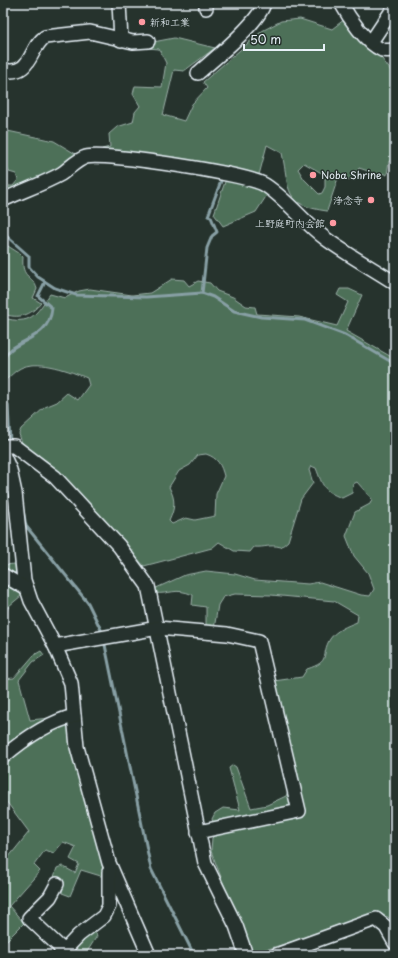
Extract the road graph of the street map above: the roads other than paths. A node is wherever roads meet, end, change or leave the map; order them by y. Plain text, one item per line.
1 (119, 3) edge
2 (264, 3) edge
3 (341, 3) edge
4 (395, 6) edge
5 (121, 40) junction
6 (148, 41) dead end
7 (371, 42) junction
8 (395, 50) edge
9 (3, 70) edge
10 (198, 73) dead end
11 (3, 200) edge
12 (395, 283) edge
13 (9, 446) edge
14 (3, 454) edge
15 (3, 575) edge
16 (27, 588) junction
17 (158, 628) junction
18 (55, 646) junction
19 (74, 716) junction
20 (3, 757) edge
21 (198, 832) junction
22 (109, 863) junction
23 (57, 884) dead end
24 (395, 943) edge
25 (62, 953) edge
26 (149, 955) edge
27 (246, 955) edge
28 (276, 955) edge

1 - 5 street
2 - 10 street
3 - 7 street
4 - 7 street
5 - 6 street
5 - 9 street
7 - 8 street
11 - 12 street
13 - 17 street
14 - 16 street
15 - 16 street
16 - 18 street
17 - 18 street
17 - 21 street
17 - 21 street
18 - 19 street
19 - 20 street
19 - 22 street
21 - 27 street
22 - 25 street
22 - 26 street
23 - 25 street
24 - 28 street

